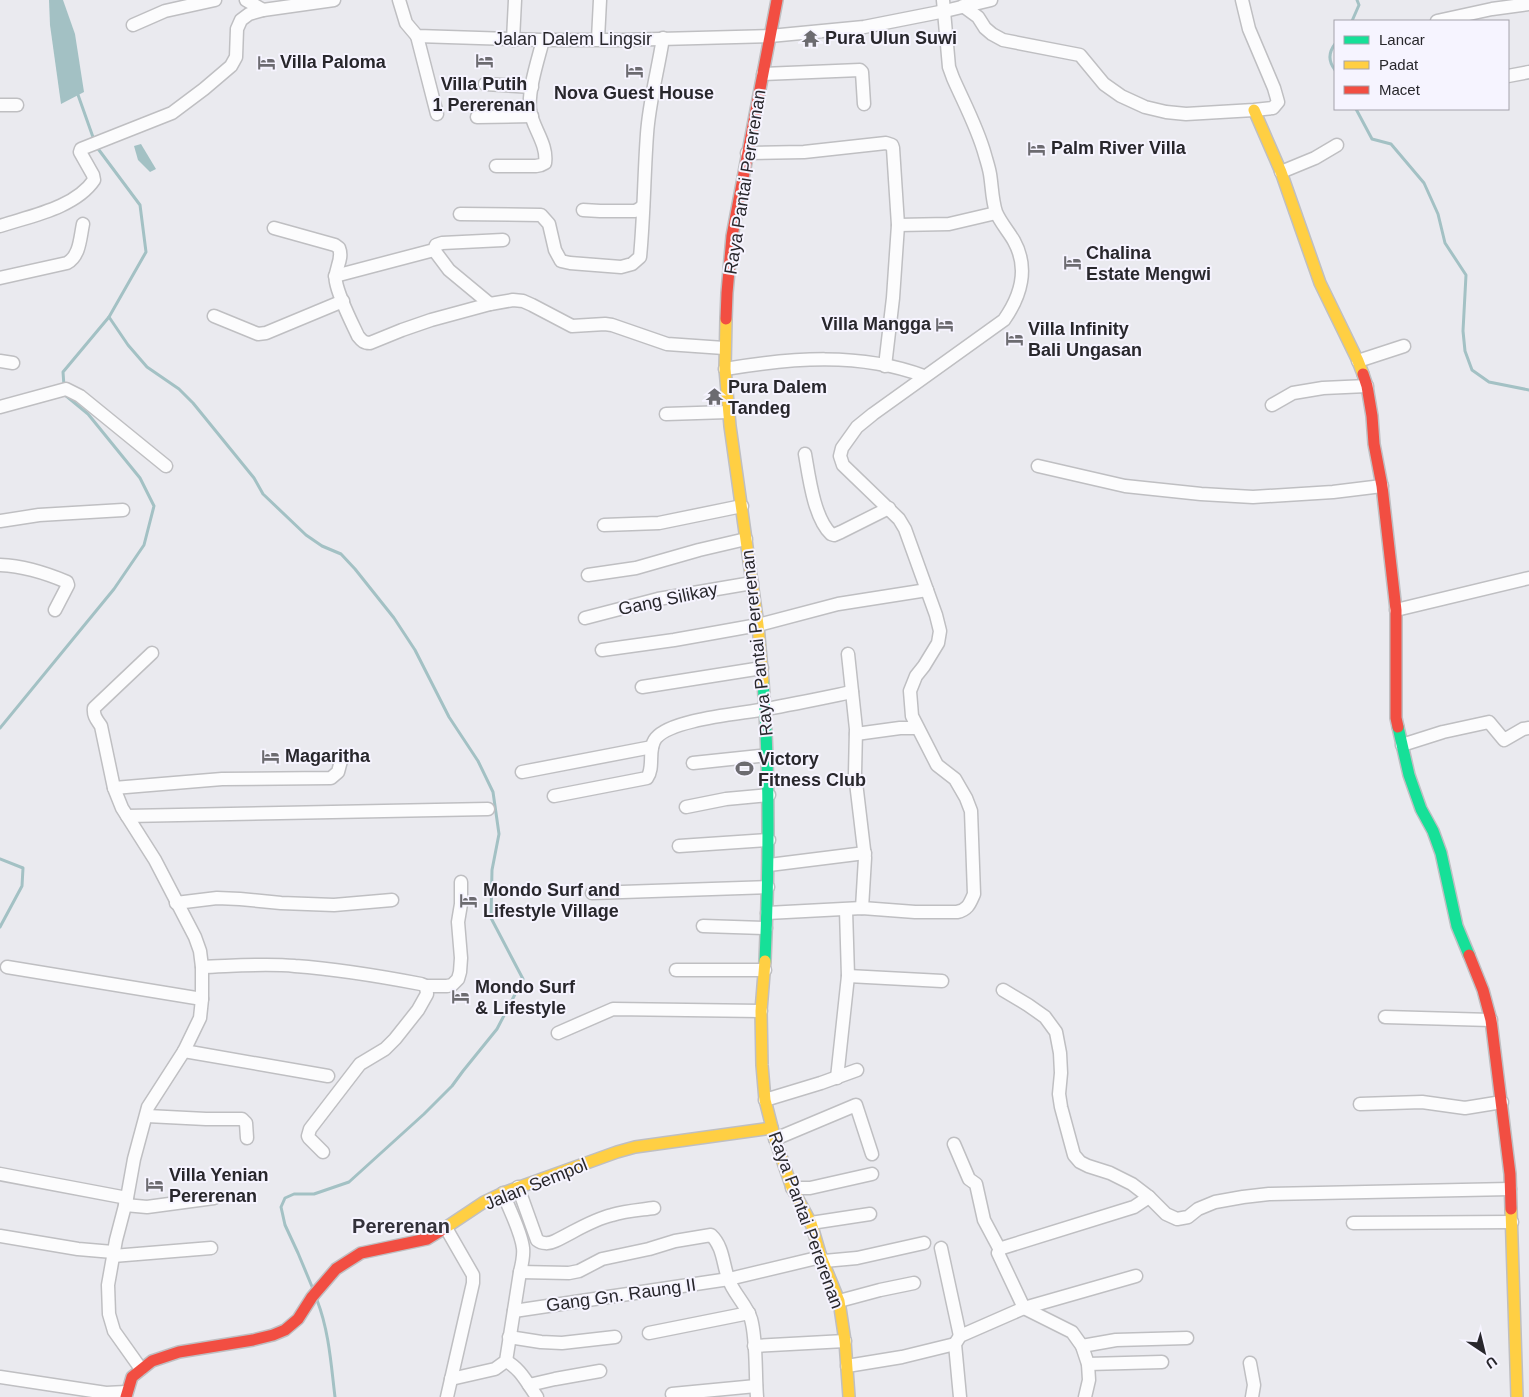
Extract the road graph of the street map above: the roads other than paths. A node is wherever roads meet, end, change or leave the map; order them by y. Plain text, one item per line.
1 (215, 0) edge
2 (246, 0) edge
3 (334, 0) edge
4 (399, 0) edge
5 (515, 0) edge
6 (600, 0) edge
7 (777, 0) edge
8 (990, 0) edge
9 (1242, 0) edge
10 (1529, 4) edge
11 (944, 6) edge
12 (963, 6) junction
13 (263, 10) junction
14 (1441, 20) edge
15 (133, 25) dead end
16 (417, 36) junction
17 (770, 36) junction
18 (663, 38) junction
19 (598, 39) junction
20 (513, 40) junction
21 (543, 40) junction
22 (1529, 72) edge
23 (763, 74) junction
24 (1509, 76) edge
25 (485, 84) dead end
26 (532, 87) junction
27 (864, 104) dead end
28 (0, 105) edge
29 (17, 105) dead end
30 (1254, 110) junction
31 (437, 114) dead end
32 (532, 116) junction
33 (477, 117) dead end
34 (1337, 145) dead end
35 (748, 153) junction
36 (496, 166) dead end
37 (1281, 172) junction
38 (643, 206) junction
39 (583, 210) dead end
40 (996, 213) junction
41 (460, 214) dead end
42 (83, 224) dead end
43 (898, 225) junction
44 (0, 226) edge
45 (274, 228) dead end
46 (503, 240) dead end
47 (434, 250) junction
48 (335, 276) junction
49 (0, 278) edge
50 (343, 301) junction
51 (490, 304) junction
52 (214, 316) dead end
53 (1404, 346) dead end
54 (724, 348) junction
55 (0, 361) edge
56 (1358, 361) junction
57 (13, 363) dead end
58 (885, 366) junction
59 (725, 369) junction
60 (924, 376) junction
61 (1367, 386) junction
62 (1272, 405) dead end
63 (0, 407) edge
64 (728, 412) junction
65 (666, 414) dead end
66 (805, 454) dead end
67 (166, 466) dead end
68 (1038, 466) dead end
69 (1382, 486) junction
70 (742, 506) junction
71 (889, 508) junction
72 (123, 510) dead end
73 (0, 521) edge
74 (604, 525) dead end
75 (746, 539) junction
76 (0, 565) edge
77 (588, 575) dead end
78 (1529, 578) edge
79 (752, 583) junction
80 (927, 590) junction
81 (55, 610) dead end
82 (1396, 610) junction
83 (585, 618) dead end
84 (758, 625) junction
85 (602, 650) dead end
86 (152, 653) dead end
87 (848, 654) dead end
88 (762, 668) junction
89 (642, 688) dead end
90 (852, 692) junction
91 (765, 710) junction
92 (917, 728) junction
93 (1529, 728) edge
94 (856, 734) junction
95 (1402, 744) junction
96 (652, 747) junction
97 (768, 755) junction
98 (342, 757) dead end
99 (693, 763) dead end
100 (522, 772) dead end
101 (114, 788) junction
102 (769, 795) junction
103 (554, 796) dead end
104 (686, 807) dead end
105 (488, 809) dead end
106 (127, 816) junction
107 (769, 840) junction
108 (678, 846) dead end
109 (864, 853) junction
110 (769, 864) junction
111 (461, 882) dead end
112 (768, 887) junction
113 (592, 893) dead end
114 (392, 900) dead end
115 (176, 903) junction
116 (862, 908) junction
117 (846, 910) junction
118 (767, 913) junction
119 (703, 926) dead end
120 (766, 928) junction
121 (8, 967) dead end
122 (202, 967) junction
123 (676, 970) dead end
124 (765, 970) junction
125 (848, 976) junction
126 (942, 981) dead end
127 (426, 986) junction
128 (1003, 990) dead end
129 (202, 999) junction
130 (760, 1011) junction
131 (1385, 1017) dead end
132 (1491, 1020) junction
133 (558, 1034) dead end
134 (184, 1051) junction
135 (857, 1070) dead end
136 (328, 1076) dead end
137 (837, 1078) junction
138 (765, 1100) junction
139 (1502, 1102) junction
140 (1360, 1104) dead end
141 (146, 1116) junction
142 (773, 1133) junction
143 (246, 1138) dead end
144 (954, 1144) dead end
145 (323, 1152) dead end
146 (872, 1154) dead end
147 (0, 1174) edge
148 (872, 1174) dead end
149 (518, 1187) junction
150 (792, 1188) junction
151 (1510, 1189) junction
152 (502, 1192) junction
153 (1149, 1197) junction
154 (214, 1198) dead end
155 (126, 1201) junction
156 (654, 1208) dead end
157 (870, 1214) dead end
158 (1352, 1222) dead end
159 (1512, 1222) junction
160 (811, 1223) junction
161 (446, 1228) junction
162 (0, 1236) edge
163 (924, 1243) dead end
164 (211, 1248) dead end
165 (941, 1248) dead end
166 (1000, 1250) junction
167 (113, 1254) junction
168 (823, 1259) junction
169 (520, 1272) junction
170 (1136, 1276) dead end
171 (729, 1279) junction
172 (914, 1283) dead end
173 (839, 1301) junction
174 (1024, 1308) junction
175 (514, 1311) junction
176 (749, 1313) junction
177 (648, 1333) dead end
178 (509, 1337) junction
179 (615, 1337) dead end
180 (1187, 1338) dead end
181 (958, 1340) junction
182 (845, 1341) junction
183 (754, 1346) junction
184 (1082, 1346) junction
185 (506, 1361) junction
186 (1162, 1362) dead end
187 (1250, 1363) dead end
188 (1088, 1364) junction
189 (847, 1366) junction
190 (140, 1369) junction
191 (600, 1371) dead end
192 (0, 1377) edge
193 (450, 1379) junction
194 (529, 1386) junction
195 (756, 1391) edge
196 (126, 1394) edge
197 (672, 1394) dead end
198 (447, 1397) edge
199 (537, 1397) edge
200 (849, 1397) edge
201 (960, 1397) edge
202 (1085, 1397) edge
203 (1252, 1397) edge
204 (1517, 1397) edge

1 - 15 street
2 - 13 street
3 - 13 street
4 - 16 street
5 - 20 street
6 - 19 street
7 - 17 street, Raya Pantai Pererenan
8 - 12 street, Jalan Dalem Lingsir
9 - 30 street
10 - 14 street
11 - 12 street, Jalan Dalem Lingsir
11 - 17 street, Jalan Dalem Lingsir
11 - 40 street
12 - 30 street
13 - 44 street
16 - 20 street, Jalan Dalem Lingsir
16 - 31 street
17 - 18 street, Jalan Dalem Lingsir
17 - 23 street, Raya Pantai Pererenan
18 - 19 street, Jalan Dalem Lingsir
18 - 38 street
19 - 21 street, Jalan Dalem Lingsir
20 - 21 street, Jalan Dalem Lingsir
21 - 26 street
22 - 24 street
23 - 27 street
23 - 35 street, Raya Pantai Pererenan
25 - 26 street
26 - 32 street
28 - 29 street
30 - 37 street
32 - 33 street
32 - 36 street
34 - 37 street
35 - 43 street
35 - 54 street, Raya Pantai Pererenan
37 - 56 street
38 - 39 street
38 - 41 street
40 - 43 street
40 - 60 street
42 - 49 street
43 - 58 street
45 - 48 street
46 - 47 street
47 - 48 street
47 - 51 street
48 - 50 street
50 - 51 street
50 - 52 street
51 - 54 street
53 - 56 street
54 - 59 street, Raya Pantai Pererenan
55 - 57 street
56 - 61 street
58 - 59 street
58 - 60 street
59 - 64 street, Raya Pantai Pererenan
60 - 71 street
61 - 62 street
61 - 69 street
63 - 67 street
64 - 65 street
64 - 70 street, Raya Pantai Pererenan
66 - 71 street
68 - 69 street
69 - 82 street
70 - 74 street
70 - 75 street, Raya Pantai Pererenan
71 - 80 street
72 - 73 street
75 - 77 street
75 - 79 street, Raya Pantai Pererenan
76 - 81 street
78 - 82 street
79 - 83 street, Gang Silikay
79 - 84 street, Raya Pantai Pererenan
80 - 84 street
80 - 92 street
82 - 95 street
84 - 85 street
84 - 88 street, Raya Pantai Pererenan
86 - 101 street
87 - 90 street
88 - 89 street
88 - 91 street, Raya Pantai Pererenan
90 - 91 street
90 - 94 street
91 - 96 street
91 - 97 street, Raya Pantai Pererenan
92 - 94 street
92 - 116 street
93 - 95 street
94 - 109 street
95 - 132 street
96 - 100 street
96 - 103 street
97 - 99 street
97 - 102 street, Raya Pantai Pererenan
98 - 101 street
101 - 106 street
102 - 104 street
102 - 107 street, Raya Pantai Pererenan
105 - 106 street
106 - 115 street
107 - 108 street
107 - 110 street, Raya Pantai Pererenan
109 - 110 street
109 - 116 street
110 - 112 street, Raya Pantai Pererenan
111 - 127 street
112 - 113 street
112 - 118 street, Raya Pantai Pererenan
114 - 115 street
115 - 122 street
116 - 117 street
117 - 118 street
117 - 125 street
118 - 120 street, Raya Pantai Pererenan
119 - 120 street
120 - 124 street, Raya Pantai Pererenan
121 - 129 street
122 - 127 street
122 - 129 street
123 - 124 street
124 - 130 street, Raya Pantai Pererenan
125 - 126 street
125 - 137 street
127 - 145 street
128 - 153 street
129 - 134 street
130 - 133 street
130 - 138 street, Raya Pantai Pererenan
131 - 132 street
132 - 139 street
134 - 136 street
134 - 141 street
135 - 137 street
137 - 138 street
138 - 142 street, Raya Pantai Pererenan
139 - 140 street
139 - 151 street
141 - 143 street
141 - 155 street
142 - 146 street
142 - 149 street, Jalan Sempol
142 - 150 street, Raya Pantai Pererenan
144 - 166 street
147 - 155 street
148 - 150 street
149 - 152 street, Jalan Sempol
149 - 156 street
150 - 160 street, Raya Pantai Pererenan
151 - 153 street
151 - 159 street
152 - 161 street, Jalan Sempol
152 - 169 street
153 - 166 street
154 - 155 street
155 - 167 street
157 - 160 street
158 - 159 street
159 - 204 street
160 - 168 street, Raya Pantai Pererenan
161 - 190 street, Jalan Sempol
161 - 193 street
162 - 167 street
163 - 168 street, Gang Gn. Raung II
164 - 167 street
165 - 181 street
166 - 174 street
167 - 190 street
168 - 171 street, Gang Gn. Raung II
168 - 173 street, Raya Pantai Pererenan
169 - 171 street
169 - 175 street
170 - 174 street
171 - 175 street, Gang Gn. Raung II
171 - 176 street
172 - 173 street
173 - 182 street, Raya Pantai Pererenan
174 - 181 street
174 - 184 street
175 - 178 street
176 - 177 street
176 - 183 street
178 - 179 street
178 - 185 street
180 - 184 street
181 - 189 street
181 - 201 street
182 - 183 street
182 - 189 street, Raya Pantai Pererenan
183 - 195 street
184 - 188 street
185 - 193 street
185 - 194 street
186 - 188 street
187 - 203 street
188 - 202 street
189 - 200 street, Raya Pantai Pererenan
190 - 196 street
191 - 194 street
192 - 196 street
193 - 198 street
194 - 199 street
195 - 197 street

